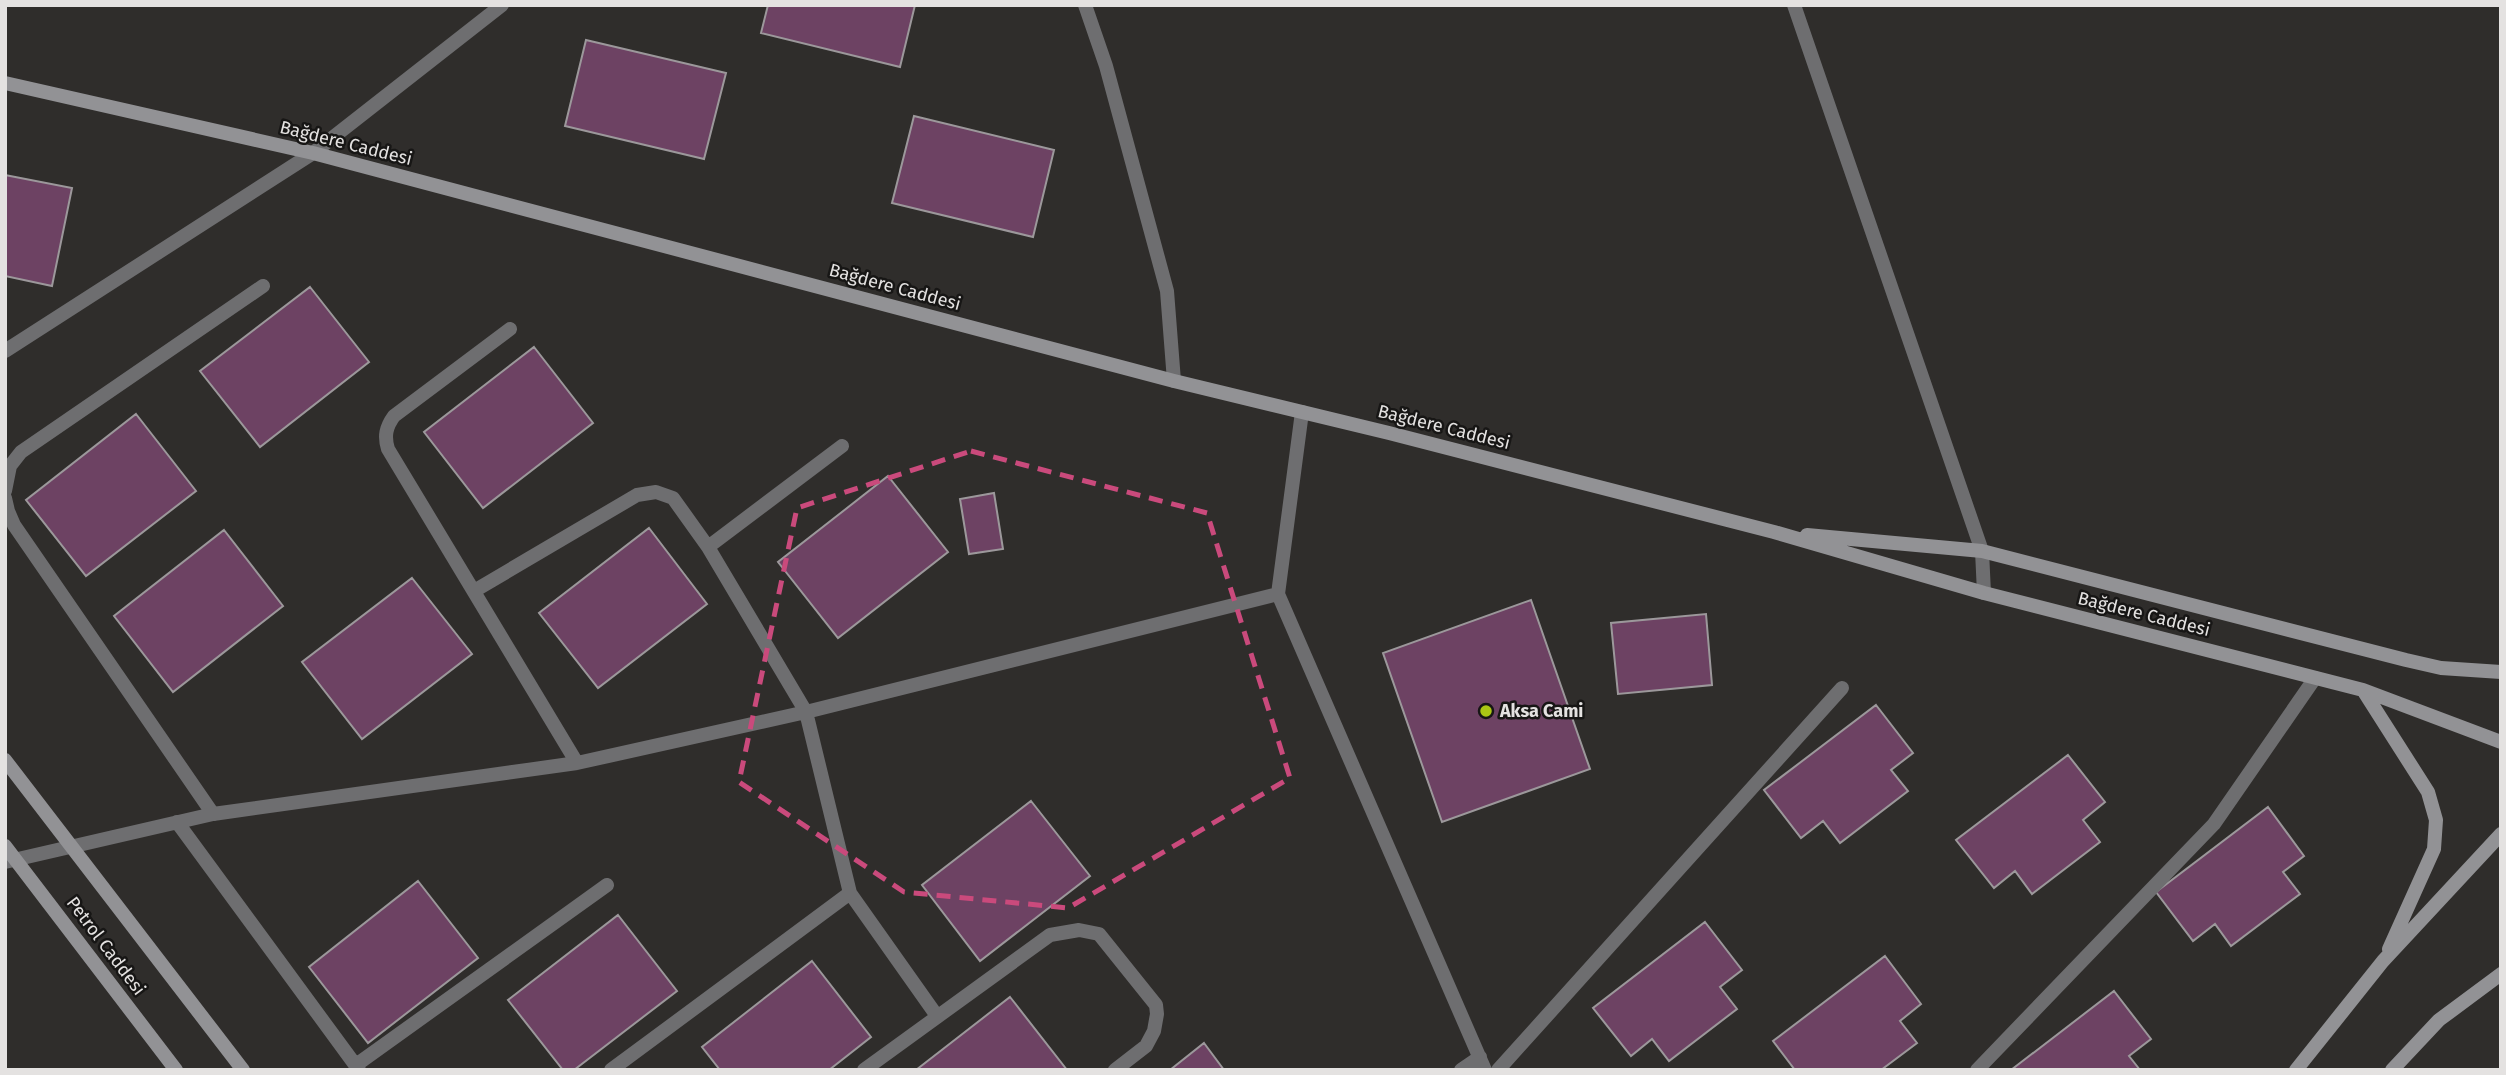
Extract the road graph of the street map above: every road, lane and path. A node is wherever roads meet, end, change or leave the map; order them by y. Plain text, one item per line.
1 (502, 5) edge
2 (1085, 5) edge
3 (1794, 5) edge
4 (5, 83) edge
5 (313, 153) junction
6 (263, 286) dead end
7 (510, 329) dead end
8 (5, 351) edge
9 (1174, 382) junction
10 (1302, 412) junction
11 (842, 446) dead end
12 (5, 491) edge
13 (5, 498) edge
14 (1774, 532) junction
15 (708, 547) junction
16 (1982, 551) junction
17 (474, 591) junction
18 (1984, 593) junction
19 (1278, 594) junction
20 (2501, 672) edge
21 (2315, 678) junction
22 (1842, 688) dead end
23 (2363, 690) junction
24 (806, 712) junction
25 (2501, 742) edge
26 (5, 760) edge
27 (577, 763) junction
28 (213, 814) junction
29 (177, 822) junction
30 (2501, 834) edge
31 (5, 846) edge
32 (71, 846) junction
33 (11, 861) edge
34 (607, 886) dead end
35 (850, 893) junction
36 (2383, 961) junction
37 (2501, 974) edge
38 (937, 1016) junction
39 (1483, 1063) edge
40 (358, 1068) edge
41 (176, 1070) edge
42 (243, 1070) edge
43 (611, 1070) edge
44 (864, 1070) edge
45 (1115, 1070) edge
46 (1461, 1070) edge
47 (1498, 1070) edge
48 (1977, 1070) edge
49 (2296, 1070) edge
50 (2392, 1070) edge

1 - 5 street
2 - 9 street
3 - 16 street
4 - 5 main road, Bağdere Caddesi
5 - 8 street
5 - 9 main road, Bağdere Caddesi
6 - 12 street
7 - 17 street
9 - 10 main road, Bağdere Caddesi
10 - 14 main road, Bağdere Caddesi
10 - 19 street
11 - 15 street
13 - 28 street
14 - 16 main road, Bağdere Caddesi
14 - 18 main road, Bağdere Caddesi
15 - 17 street
15 - 24 street
16 - 18 street
16 - 20 main road, Bağdere Caddesi
17 - 27 street
18 - 21 main road, Bağdere Caddesi
19 - 24 street
19 - 39 street
21 - 23 main road, Bağdere Caddesi
21 - 48 street
22 - 47 street
23 - 25 main road, Bağdere Caddesi
23 - 36 main road
24 - 27 street
24 - 35 street
26 - 32 main road
27 - 28 street
28 - 29 street
29 - 32 street
29 - 40 street
30 - 36 main road
31 - 33 main road, Petrol Caddesi
32 - 33 street
32 - 42 main road
33 - 41 main road, Petrol Caddesi
34 - 40 street
35 - 38 street
35 - 43 street
36 - 49 main road
37 - 50 main road
38 - 44 street
38 - 45 street
39 - 46 street

